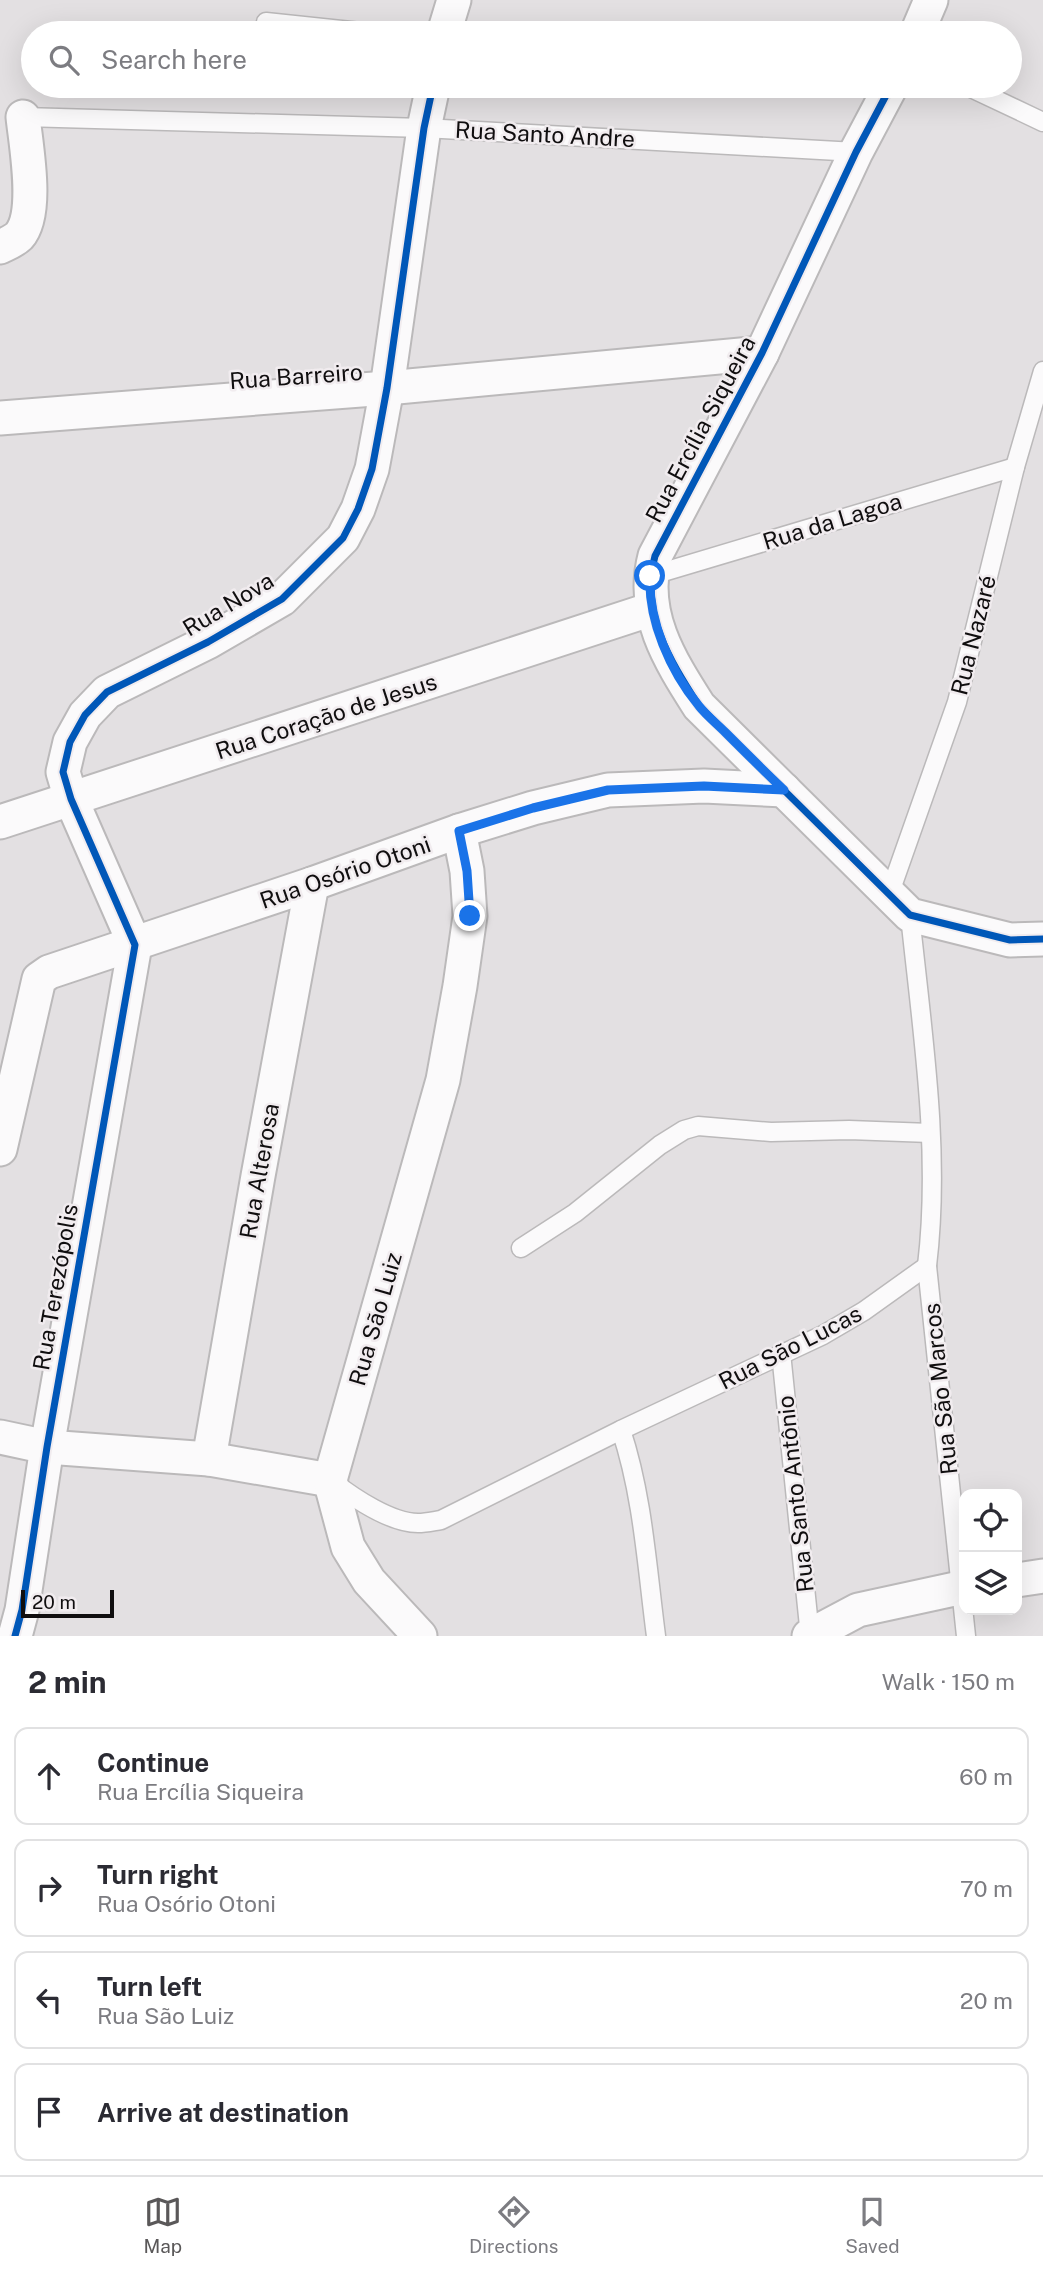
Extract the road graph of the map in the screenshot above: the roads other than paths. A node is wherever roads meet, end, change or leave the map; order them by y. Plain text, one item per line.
1 (454, 0) edge
2 (932, 0) edge
3 (448, 21) edge
4 (922, 21) edge
5 (430, 98) edge
6 (885, 98) edge
7 (992, 98) edge
8 (23, 117) joint
9 (1043, 122) edge
10 (424, 128) junction
11 (856, 152) junction
12 (0, 247) edge
13 (762, 353) junction
14 (1043, 371) edge
15 (387, 388) junction
16 (0, 418) edge
17 (1015, 467) junction
18 (650, 576) junction
19 (652, 609) junction
20 (784, 790) junction
21 (71, 799) junction
22 (0, 822) edge
23 (459, 831) junction
24 (313, 884) junction
25 (900, 905) junction
26 (1043, 939) edge
27 (135, 945) junction
28 (930, 1133) junction
29 (0, 1149) edge
30 (521, 1248) dead end
31 (928, 1266) junction
32 (781, 1353) junction
33 (621, 1430) junction
34 (0, 1437) edge
35 (47, 1447) junction
36 (209, 1459) junction
37 (330, 1480) junction
38 (959, 1559) edge
39 (1043, 1576) edge
40 (1022, 1579) edge
41 (959, 1588) edge
42 (964, 1615) edge
43 (15, 1636) edge
44 (420, 1636) edge
45 (656, 1636) edge
46 (809, 1636) edge
47 (966, 1636) edge

1 - 3 street
2 - 4 street
5 - 10 street, Rua Nova
6 - 11 street, Rua Ercília Siqueira
7 - 9 lane
8 - 10 lane, Rua Santo Andre
8 - 12 street
10 - 11 lane, Rua Santo Andre
10 - 15 street, Rua Nova
11 - 13 street, Rua Ercília Siqueira
13 - 15 street, Rua Barreiro
13 - 18 street, Rua Ercília Siqueira
14 - 17 lane, Rua Nazaré
15 - 16 street, Rua Barreiro
15 - 21 street, Rua Nova
17 - 18 lane, Rua da Lagoa
17 - 25 lane, Rua Nazaré
18 - 19 street, Rua Ercília Siqueira
19 - 20 street, Rua Ercília Siqueira
19 - 21 street, Rua Coração de Jesus
20 - 23 street, Rua Osório Otoni
20 - 25 street, Rua Ercília Siqueira
21 - 22 street, Rua Coração de Jesus
21 - 27 street, Rua Nova
23 - 24 street, Rua Osório Otoni
23 - 37 street, Rua São Luiz
24 - 27 street, Rua Osório Otoni
24 - 36 street, Rua Alterosa
25 - 26 street
25 - 28 lane
27 - 29 street, Rua Osório Otoni
27 - 35 street, Rua Terezópolis
28 - 30 lane
28 - 31 lane
31 - 32 lane, Rua São Lucas
31 - 38 lane, Rua São Marcos
32 - 33 lane, Rua São Lucas
32 - 46 lane, Rua Santo Antônio
33 - 37 lane, Rua São Lucas
33 - 45 lane
34 - 35 street
35 - 36 street
35 - 43 street, Rua Terezópolis
36 - 37 street
37 - 44 street
39 - 40 street
41 - 46 street
42 - 47 lane, Rua São Marcos

